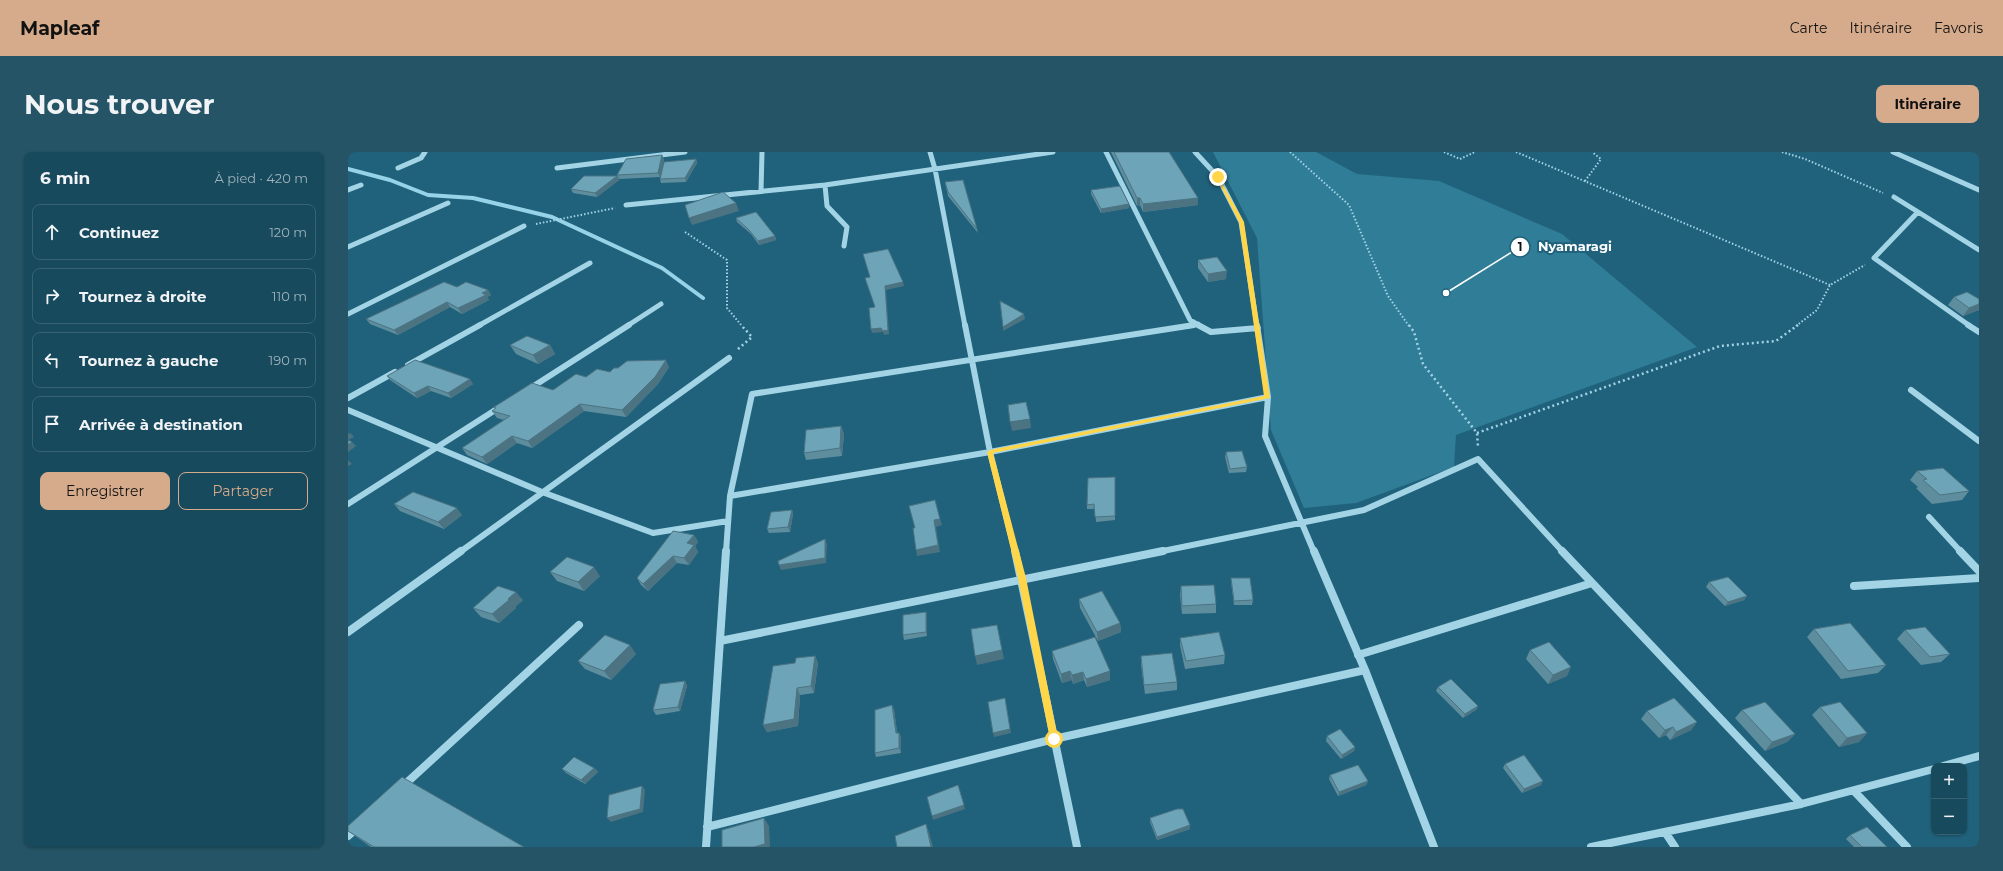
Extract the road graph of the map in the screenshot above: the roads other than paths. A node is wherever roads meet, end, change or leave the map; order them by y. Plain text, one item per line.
1 (425, 152) edge
2 (685, 152) edge
3 (762, 152) edge
4 (930, 152) edge
5 (1053, 152) edge
6 (1106, 152) edge
7 (1196, 152) edge
8 (1893, 152) edge
9 (398, 168) dead end
10 (557, 168) dead end
11 (935, 169) junction
12 (361, 185) dead end
13 (825, 185) junction
14 (348, 190) edge
15 (1979, 190) edge
16 (760, 191) junction
17 (1894, 197) road end
18 (448, 203) dead end
19 (626, 205) road end
20 (1918, 212) junction
21 (524, 226) road end
22 (844, 246) dead end
23 (348, 247) edge
24 (1979, 250) edge
25 (590, 263) dead end
26 (661, 304) dead end
27 (348, 314) edge
28 (1198, 324) junction
29 (1258, 328) junction
30 (1979, 332) edge
31 (729, 358) road end
32 (972, 360) junction
33 (1911, 390) dead end
34 (522, 393) edge
35 (1268, 397) junction
36 (348, 398) edge
37 (508, 401) edge
38 (348, 410) edge
39 (1979, 442) edge
40 (436, 448) junction
41 (990, 452) junction
42 (542, 492) junction
43 (730, 496) junction
44 (348, 504) edge
45 (1929, 517) dead end
46 (728, 521) junction
47 (1301, 523) junction
48 (1979, 571) edge
49 (1022, 578) junction
50 (1979, 578) edge
51 (1592, 583) junction
52 (1854, 586) dead end
53 (579, 625) dead end
54 (348, 632) edge
55 (720, 641) junction
56 (1358, 655) junction
57 (1364, 670) junction
58 (1054, 739) junction
59 (1979, 756) edge
60 (1954, 763) edge
61 (1931, 770) edge
62 (1854, 791) junction
63 (394, 794) edge
64 (1802, 804) junction
65 (365, 820) edge
66 (707, 827) junction
67 (1665, 832) junction
68 (348, 836) edge
69 (706, 847) edge
70 (1077, 847) edge
71 (1434, 847) edge
72 (1591, 847) edge
73 (1675, 847) edge
74 (1907, 847) edge

1 - 9 street
2 - 10 street
3 - 16 street
4 - 11 street
5 - 11 street
6 - 28 street
7 - 29 street
8 - 15 street
11 - 13 street
11 - 32 street
12 - 14 street
13 - 16 street
13 - 22 street
16 - 19 street
17 - 20 street
18 - 23 street
20 - 24 street
20 - 30 street
21 - 27 street
25 - 36 street
26 - 34 street
28 - 29 street
28 - 32 street
29 - 35 street
31 - 42 street
32 - 41 street
32 - 43 street
33 - 39 street
35 - 41 street
35 - 47 street
37 - 40 street
38 - 40 street
40 - 42 street
40 - 44 street
41 - 43 street
41 - 49 street
42 - 46 street
42 - 54 street
43 - 46 street
45 - 48 street
46 - 55 street
47 - 49 street
47 - 51 street
47 - 56 street
49 - 55 street
49 - 58 street
50 - 52 street
51 - 56 street
51 - 64 street
53 - 63 street
55 - 66 street
56 - 57 street
57 - 58 street
57 - 71 street
58 - 66 street
58 - 70 street
59 - 60 street
61 - 62 street
62 - 64 street
62 - 74 street
64 - 67 street
65 - 68 street
66 - 69 street
67 - 72 street
67 - 73 street

